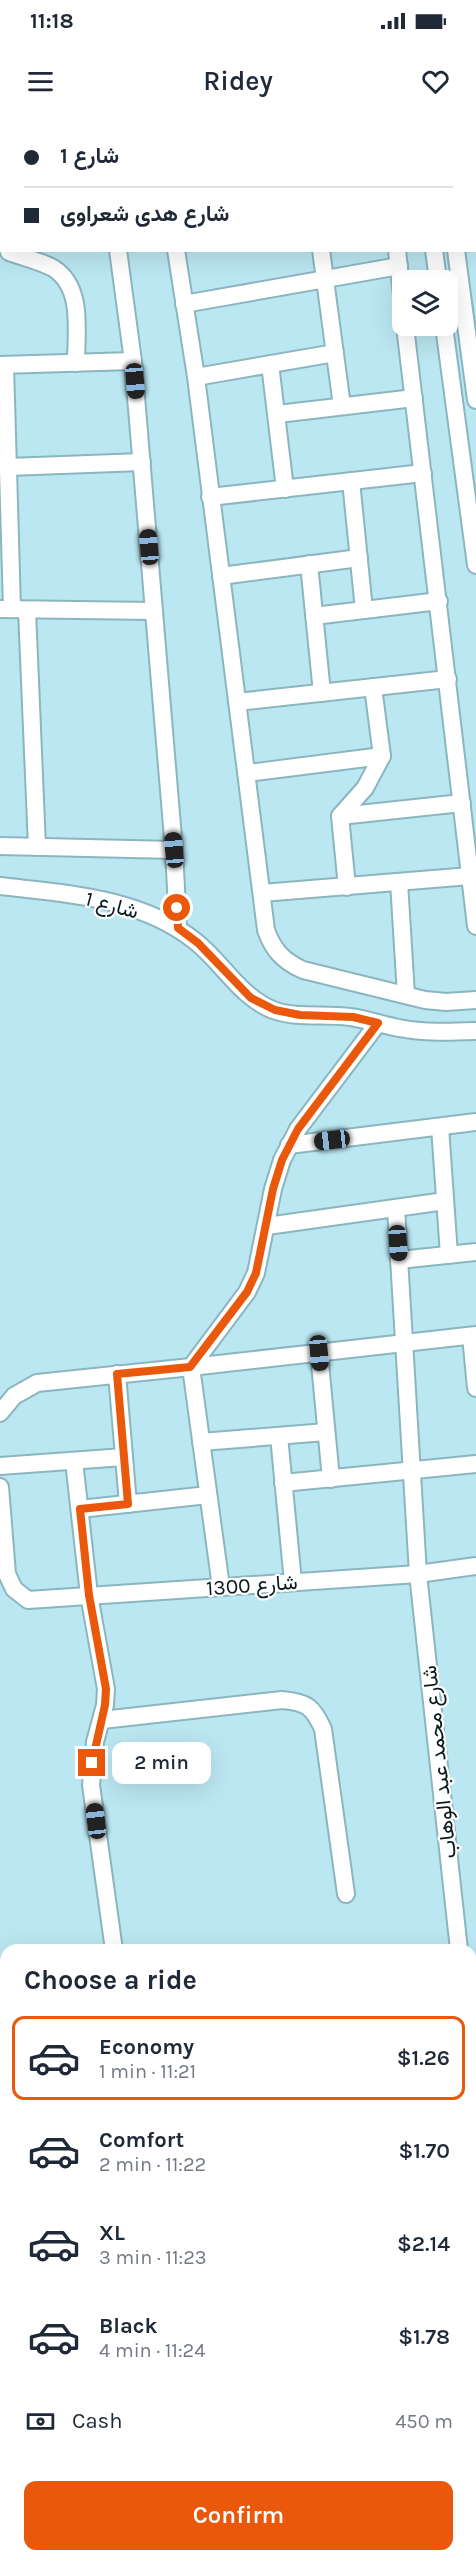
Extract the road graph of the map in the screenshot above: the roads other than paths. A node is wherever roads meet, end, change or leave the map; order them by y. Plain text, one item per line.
1 (118, 252) edge
2 (176, 252) edge
3 (321, 252) edge
4 (434, 252) edge
5 (457, 252) edge
6 (6, 253) edge
7 (398, 258) edge
8 (437, 270) edge
9 (325, 279) junction
10 (469, 295) edge
11 (184, 304) junction
12 (406, 336) edge
13 (445, 336) edge
14 (335, 353) junction
15 (133, 361) junction
16 (76, 363) junction
17 (270, 364) junction
18 (3, 365) edge
19 (474, 366) edge
20 (196, 377) junction
21 (414, 398) junction
22 (476, 400) edge
23 (342, 406) junction
24 (278, 414) junction
25 (142, 462) junction
26 (8, 467) junction
27 (423, 472) junction
28 (351, 481) junction
29 (285, 489) junction
30 (210, 497) junction
31 (359, 558) junction
32 (309, 564) junction
33 (476, 565) edge
34 (221, 576) junction
35 (440, 601) junction
36 (13, 609) edge
37 (154, 610) junction
38 (364, 610) junction
39 (314, 616) junction
40 (448, 679) junction
41 (373, 687) junction
42 (322, 693) junction
43 (237, 702) junction
44 (382, 756) junction
45 (248, 773) junction
46 (462, 803) junction
47 (340, 816) junction
48 (0, 846) edge
49 (37, 847) junction
50 (174, 850) junction
51 (470, 876) junction
52 (399, 882) junction
53 (0, 886) edge
54 (347, 887) junction
55 (262, 893) junction
56 (476, 926) edge
57 (178, 928) junction
58 (406, 995) junction
59 (476, 1000) edge
60 (378, 1023) junction
61 (476, 1031) edge
62 (476, 1122) edge
63 (440, 1127) junction
64 (289, 1145) junction
65 (445, 1201) junction
66 (396, 1208) junction
67 (267, 1226) junction
68 (476, 1252) edge
69 (448, 1255) junction
70 (399, 1260) junction
71 (473, 1335) edge
72 (405, 1344) junction
73 (319, 1353) junction
74 (190, 1367) junction
75 (117, 1374) junction
76 (476, 1388) edge
77 (0, 1413) edge
78 (326, 1432) junction
79 (279, 1436) junction
80 (201, 1442) junction
81 (124, 1457) junction
82 (74, 1461) junction
83 (476, 1464) edge
84 (0, 1466) edge
85 (412, 1470) junction
86 (331, 1479) junction
87 (283, 1483) junction
88 (0, 1487) edge
89 (208, 1496) junction
90 (128, 1504) junction
91 (80, 1509) junction
92 (476, 1566) edge
93 (418, 1574) junction
94 (293, 1582) junction
95 (221, 1587) junction
96 (89, 1595) junction
97 (102, 1720) junction
98 (346, 1894) dead end
99 (113, 1944) edge
100 (458, 1944) edge

1 - 15 street
2 - 11 street
3 - 9 street
4 - 8 street
5 - 10 street
6 - 16 street
7 - 9 street
9 - 11 street
9 - 14 street
10 - 19 street
11 - 20 street
12 - 21 street
13 - 33 street
14 - 17 street
14 - 23 street
15 - 16 street
15 - 25 street
16 - 18 street
17 - 20 street
17 - 24 street
18 - 26 street
19 - 22 street
20 - 30 street
21 - 23 street
21 - 27 street
23 - 24 street
24 - 29 street
25 - 26 street
25 - 37 street
26 - 36 street
27 - 28 street
27 - 35 street
28 - 29 street
28 - 31 street
29 - 30 street
30 - 34 street
31 - 32 street
31 - 38 street
32 - 34 street
32 - 39 street
34 - 43 street
35 - 38 street
35 - 40 street
36 - 37 street
36 - 49 street
37 - 50 street
38 - 39 street
39 - 42 street
40 - 41 street
40 - 46 street
41 - 42 street
41 - 44 street
42 - 43 street
43 - 45 street
44 - 45 street
44 - 47 street
45 - 55 street
46 - 47 street
46 - 51 street
47 - 54 street
48 - 49 street
49 - 50 street
50 - 57 street
51 - 52 street
51 - 56 street
52 - 54 street
52 - 58 street
53 - 57 street, شارع 1
54 - 55 street
55 - 58 street
57 - 60 street, شارع 1
58 - 59 street
60 - 61 street, شارع 1
60 - 64 street
62 - 63 street
63 - 64 street
63 - 65 street
64 - 67 street
65 - 66 street
65 - 69 street
66 - 67 street
66 - 70 street, شارع محمد عبد الوهاب
67 - 74 street
68 - 69 street
69 - 70 street
70 - 72 street, شارع محمد عبد الوهاب
71 - 72 street
71 - 76 street
72 - 73 street
72 - 85 street, شارع محمد عبد الوهاب
73 - 74 street
73 - 78 street
74 - 75 street
74 - 80 street
75 - 77 street
75 - 81 street
78 - 79 street
78 - 86 street
79 - 80 street
79 - 87 street
80 - 89 street
81 - 82 street
81 - 90 street
82 - 84 street
82 - 91 street
83 - 85 street
85 - 86 street
85 - 93 street, شارع محمد عبد الوهاب
86 - 87 street
87 - 94 street
88 - 96 street, شارع 1300
89 - 90 street
89 - 95 street
90 - 91 street
91 - 96 street
92 - 93 street, شارع 1300
93 - 94 street, شارع 1300
93 - 100 street, شارع محمد عبد الوهاب
94 - 95 street, شارع 1300
95 - 96 street, شارع 1300
96 - 97 street
97 - 98 street
97 - 99 street

